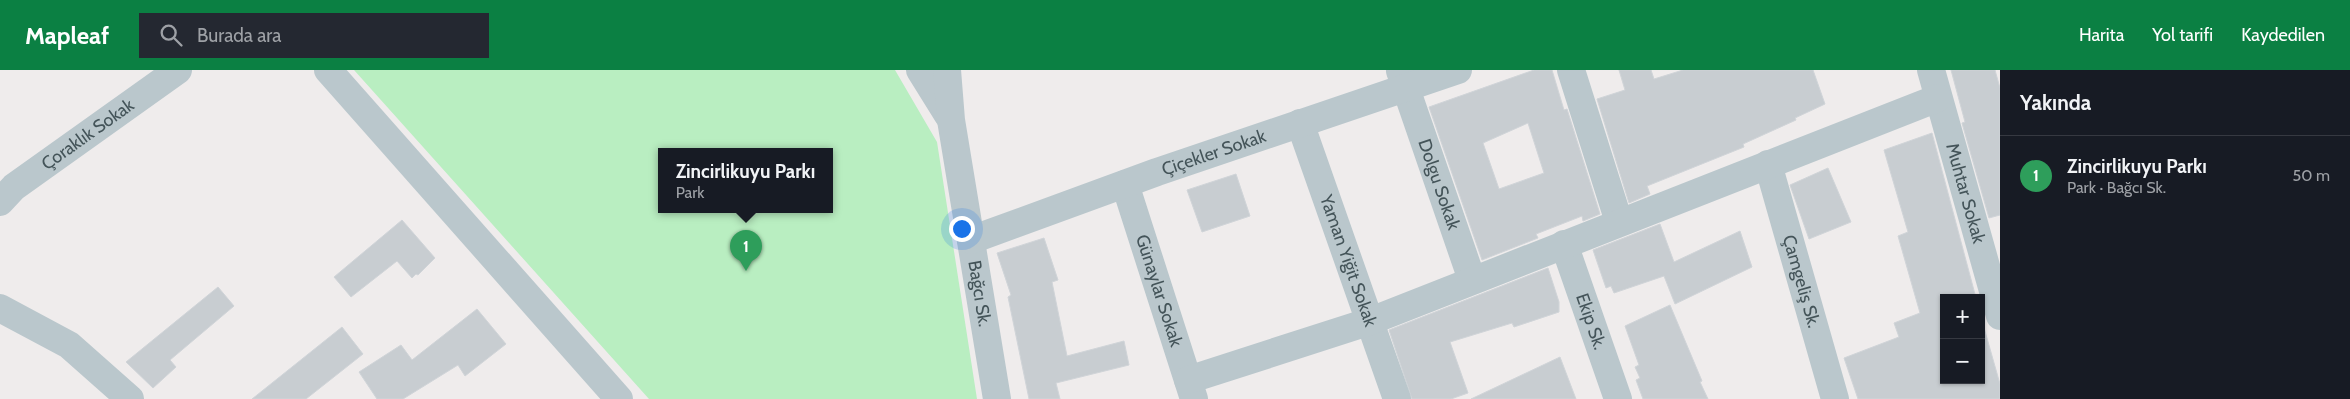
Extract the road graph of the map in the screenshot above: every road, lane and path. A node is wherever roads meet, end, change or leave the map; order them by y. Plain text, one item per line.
1 (178, 70) edge
2 (328, 70) edge
3 (920, 70) edge
4 (947, 70) edge
5 (1458, 70) edge
6 (1571, 70) edge
7 (1931, 70) edge
8 (1403, 79) edge
9 (1938, 98) junction
10 (951, 120) junction
11 (1300, 123) junction
12 (1768, 164) junction
13 (1125, 184) junction
14 (0, 202) edge
15 (1619, 222) junction
16 (971, 240) junction
17 (1564, 244) junction
18 (1472, 280) junction
19 (0, 308) edge
20 (2000, 316) edge
21 (1368, 322) junction
22 (1191, 390) edge
23 (130, 399) edge
24 (619, 399) edge
25 (997, 399) edge
26 (1397, 399) edge
27 (1618, 399) edge
28 (1835, 399) edge

1 - 14 street, Çoraklık Sokak
2 - 24 street
3 - 10 street
4 - 10 street, Bağcı Sk.
5 - 8 street, Çiçekler Sokak
6 - 15 street
7 - 9 street, Muhtar Sokak
8 - 11 street, Çiçekler Sokak
8 - 18 street, Dolgu Sokak
9 - 12 street
9 - 20 street, Muhtar Sokak
10 - 16 street, Bağcı Sk.
11 - 13 street, Çiçekler Sokak
11 - 21 street, Yaman Yiğit Sokak
12 - 15 street
12 - 28 street, Çamgeliş Sk.
13 - 16 street, Çiçekler Sokak
13 - 22 street, Günaylar Sokak
15 - 17 street
16 - 25 street, Bağcı Sk.
17 - 18 street
17 - 27 street, Ekip Sk.
18 - 21 street
19 - 23 street
21 - 22 street
21 - 26 street, Yaman Yiğit Sokak

